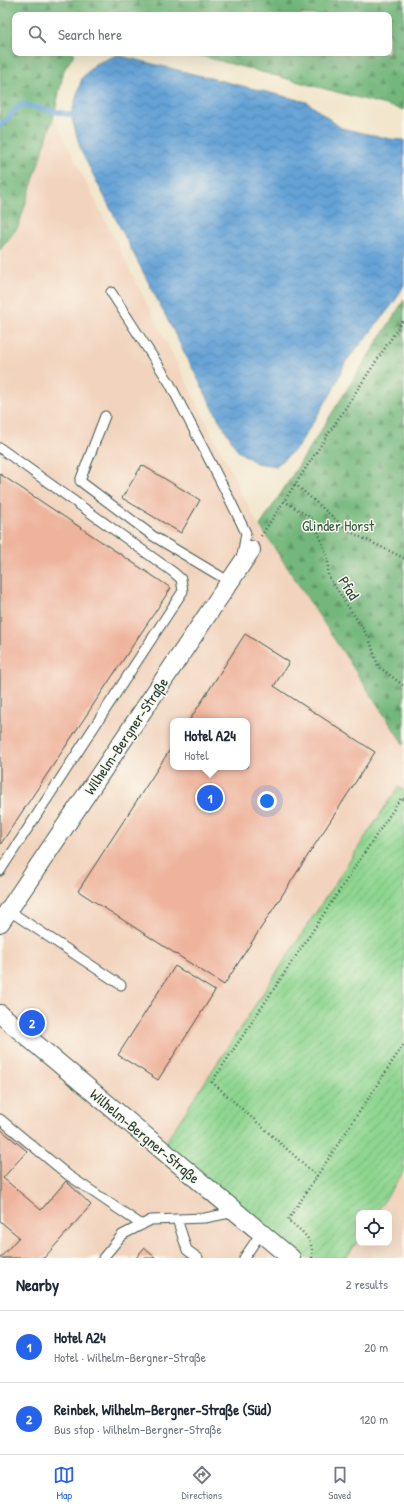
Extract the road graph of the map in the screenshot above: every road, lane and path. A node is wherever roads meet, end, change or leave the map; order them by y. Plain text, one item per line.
1 (111, 292) dead end
2 (404, 319) edge
3 (105, 416) dead end
4 (0, 448) edge
5 (295, 484) junction
6 (284, 501) junction
7 (251, 550) joint
8 (404, 558) edge
9 (240, 567) junction
10 (230, 582) junction
11 (404, 686) edge
12 (404, 800) edge
13 (0, 871) edge
14 (4, 917) edge
15 (120, 985) dead end
16 (0, 1014) edge
17 (404, 1044) edge
18 (0, 1119) edge
19 (317, 1176) junction
20 (235, 1212) junction
21 (177, 1219) junction
22 (142, 1225) junction
23 (261, 1233) junction
24 (103, 1258) edge
25 (198, 1258) edge
26 (244, 1258) edge
27 (291, 1258) edge
28 (312, 1258) edge

1 - 9 lane
2 - 5 path
3 - 10 lane
4 - 13 lane
5 - 6 path
5 - 8 path
6 - 7 path
6 - 11 path, Pfad
7 - 9 street, Wilhelm-Bergner-Straße
9 - 10 street, Wilhelm-Bergner-Straße
10 - 14 street, Wilhelm-Bergner-Straße
12 - 19 path
14 - 15 lane
16 - 20 street, Wilhelm-Bergner-Straße
17 - 19 path
18 - 22 lane
19 - 28 path
20 - 21 lane
20 - 23 street, Wilhelm-Bergner-Straße
21 - 22 lane
21 - 25 lane
22 - 24 lane
23 - 26 lane
23 - 27 street, Wilhelm-Bergner-Straße

